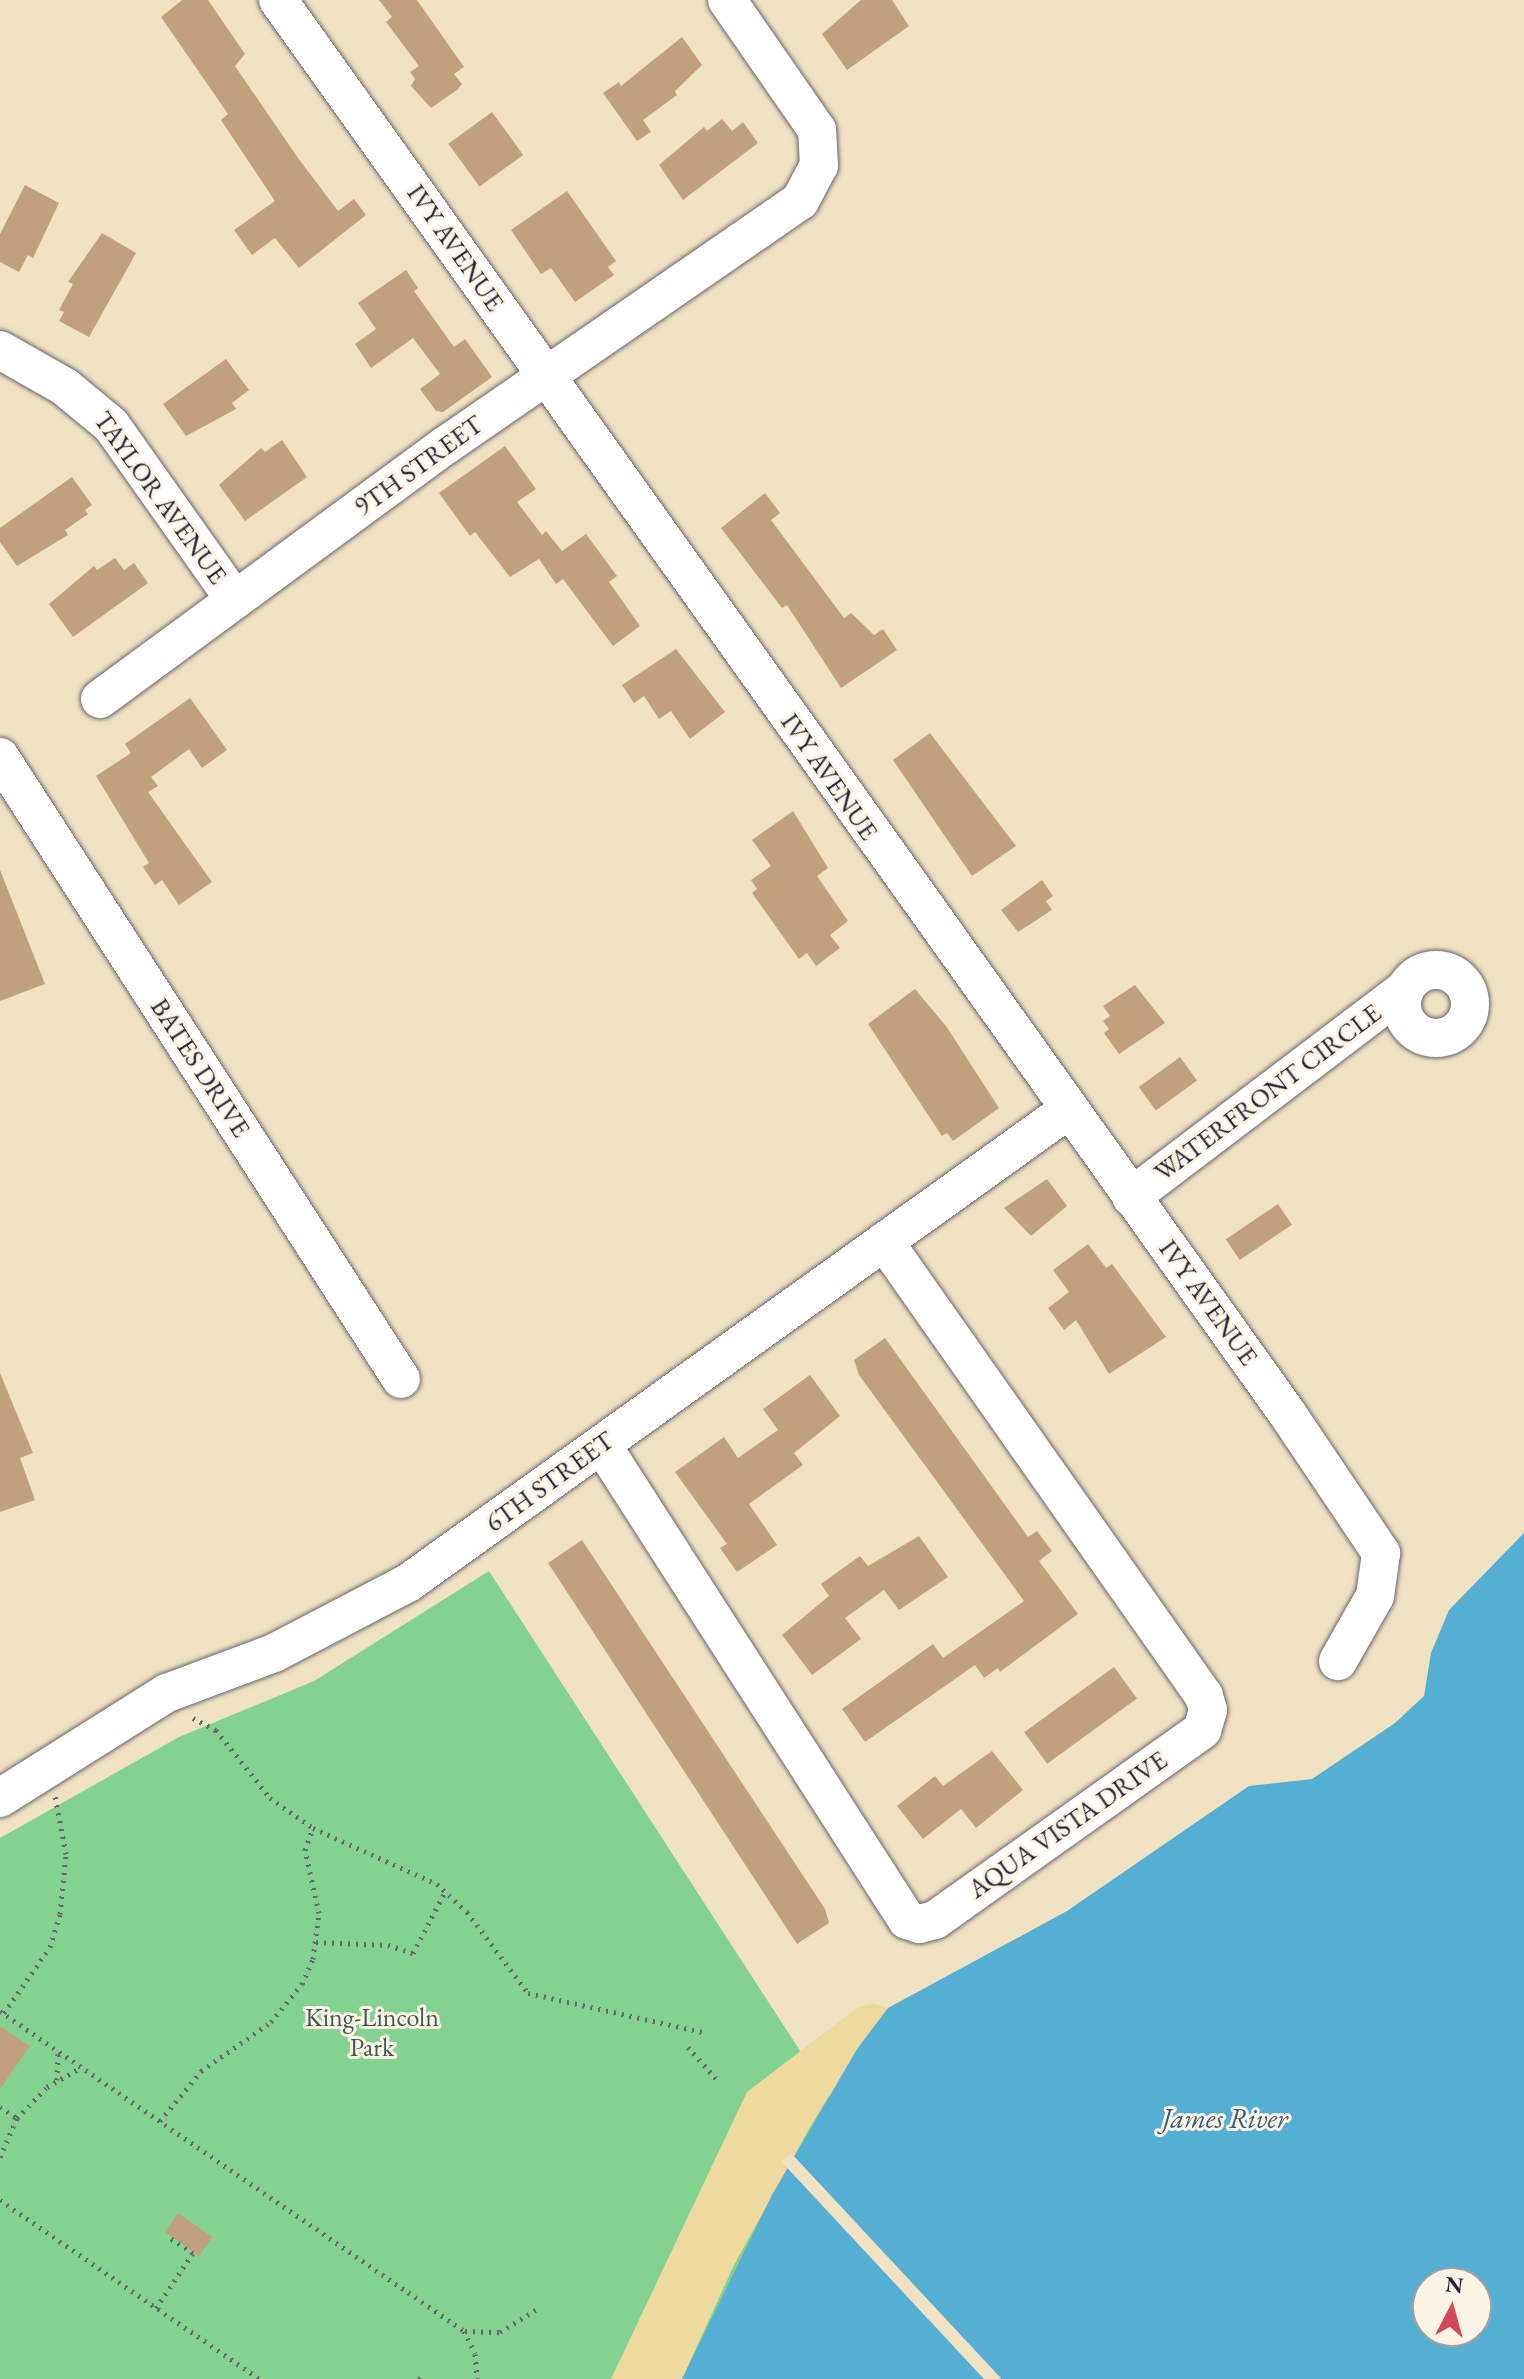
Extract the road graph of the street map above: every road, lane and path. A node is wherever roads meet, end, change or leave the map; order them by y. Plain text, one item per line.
1 (278, 0) edge
2 (727, 0) edge
3 (0, 350) edge
4 (545, 376) junction
5 (235, 600) junction
6 (100, 699) dead end
7 (0, 757) edge
8 (1405, 989) dead end
9 (1068, 1110) junction
10 (1131, 1197) junction
11 (884, 1241) junction
12 (401, 1379) dead end
13 (602, 1445) junction
14 (1338, 1661) dead end
15 (181, 1716) dead end
16 (68, 1786) dead end
17 (0, 1798) edge
18 (313, 1828) junction
19 (445, 1892) junction
20 (316, 1942) junction
21 (2, 2012) edge
22 (702, 2032) dead end
23 (688, 2047) dead end
24 (59, 2051) junction
25 (81, 2067) junction
26 (57, 2080) junction
27 (719, 2082) dead end
28 (0, 2107) edge
29 (17, 2118) junction
30 (160, 2121) junction
31 (0, 2157) edge
32 (0, 2200) edge
33 (168, 2237) dead end
34 (156, 2308) junction
35 (537, 2309) dead end
36 (464, 2331) junction
37 (259, 2379) edge
38 (477, 2379) edge

1 - 4 street, IVY AVENUE
2 - 4 street, 9TH STREET
3 - 5 street, TAYLOR AVENUE
4 - 5 street, 9TH STREET
4 - 9 street, IVY AVENUE
5 - 6 street, 9TH STREET
7 - 12 street, BATES DRIVE
8 - 10 street, WATERFRONT CIRCLE
9 - 10 street, IVY AVENUE
9 - 11 street, 6TH STREET
10 - 14 street, IVY AVENUE
11 - 13 street, 6TH STREET
11 - 13 street, AQUA VISTA DRIVE
13 - 17 street, 6TH STREET
15 - 18 path
16 - 21 path
18 - 19 path
18 - 20 path
19 - 20 path
19 - 22 path
20 - 30 path
21 - 24 path
23 - 27 path
24 - 25 path
24 - 26 path
25 - 26 path
25 - 30 path
26 - 29 path
28 - 29 path
29 - 31 path
30 - 36 path
32 - 34 path
33 - 34 path
34 - 37 path
35 - 36 path
36 - 38 path

